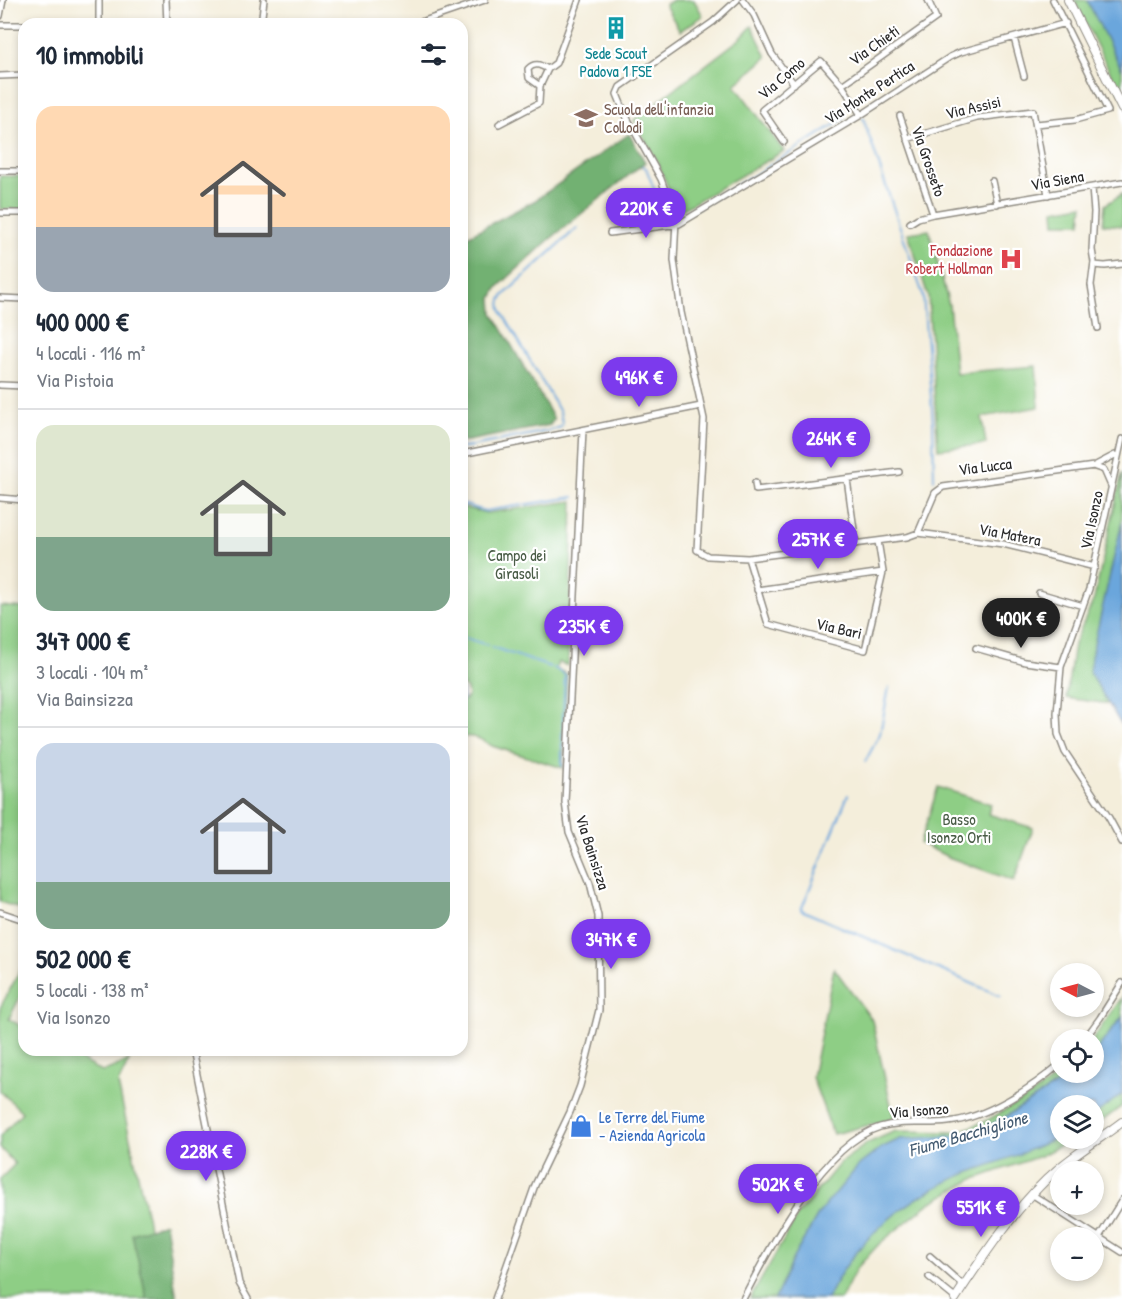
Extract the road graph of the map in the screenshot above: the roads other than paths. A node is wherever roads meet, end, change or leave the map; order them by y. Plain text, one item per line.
1 (3, 0) edge
2 (99, 0) edge
3 (166, 0) edge
4 (264, 0) edge
5 (485, 0) edge
6 (579, 0) edge
7 (737, 0) edge
8 (743, 0) edge
9 (928, 0) edge
10 (1053, 0) edge
11 (1068, 0) edge
12 (0, 16) edge
13 (99, 18) edge
14 (167, 18) edge
15 (262, 18) edge
16 (432, 18) edge
17 (1066, 23) junction
18 (0, 25) edge
19 (18, 25) edge
20 (1014, 38) junction
21 (548, 69) junction
22 (18, 75) edge
23 (0, 76) edge
24 (1024, 76) dead end
25 (794, 84) junction
26 (842, 85) junction
27 (540, 86) junction
28 (1122, 109) edge
29 (861, 115) junction
30 (900, 116) dead end
31 (499, 124) dead end
32 (1036, 124) junction
33 (907, 139) junction
34 (784, 142) dead end
35 (0, 171) edge
36 (18, 171) edge
37 (992, 181) dead end
38 (1122, 182) edge
39 (1092, 188) junction
40 (1048, 195) junction
41 (997, 204) junction
42 (0, 213) edge
43 (18, 213) edge
44 (933, 214) junction
45 (910, 223) dead end
46 (676, 225) junction
47 (610, 233) dead end
48 (1122, 264) edge
49 (1094, 265) junction
50 (0, 298) edge
51 (18, 299) edge
52 (1098, 328) dead end
53 (0, 386) edge
54 (18, 386) edge
55 (700, 406) junction
56 (583, 430) junction
57 (1122, 439) edge
58 (468, 453) edge
59 (1118, 456) junction
60 (1094, 466) junction
61 (899, 472) dead end
62 (847, 479) junction
63 (755, 483) dead end
64 (1112, 489) junction
65 (0, 498) edge
66 (18, 500) edge
67 (918, 532) junction
68 (878, 541) junction
69 (856, 544) junction
70 (748, 558) junction
71 (1095, 567) junction
72 (883, 572) junction
73 (757, 590) junction
74 (1039, 593) dead end
75 (1083, 606) junction
76 (976, 648) dead end
77 (1061, 667) junction
78 (1122, 843) edge
79 (0, 912) edge
80 (18, 918) edge
81 (1122, 983) edge
82 (1092, 1029) edge
83 (193, 1056) edge
84 (1050, 1071) edge
85 (1122, 1122) edge
86 (1033, 1195) junction
87 (1122, 1200) edge
88 (1083, 1227) edge
89 (1104, 1229) edge
90 (1104, 1240) edge
91 (1122, 1252) edge
92 (930, 1256) dead end
93 (929, 1277) dead end
94 (964, 1286) junction
95 (249, 1299) edge
96 (495, 1299) edge
97 (743, 1299) edge
98 (955, 1299) edge

1 - 12 street
2 - 13 street
3 - 14 street
4 - 15 street
5 - 16 street
6 - 21 street
7 - 46 street
8 - 25 street
9 - 26 street, Via Chieti
10 - 17 street
11 - 28 street
17 - 20 street, Via Monte Pertica
17 - 32 street
18 - 19 street
20 - 24 street
20 - 29 street, Via Monte Pertica
21 - 27 street
21 - 27 street
22 - 23 street
25 - 26 street, Via Como
25 - 34 street, Via Como
26 - 29 street, Via Como
27 - 31 street
29 - 46 street, Via Monte Pertica
30 - 33 street, Via Grosseto
32 - 33 street, Via Assisi
32 - 40 street
33 - 44 street, Via Grosseto
35 - 36 street
37 - 41 street
38 - 39 street, Via Siena
39 - 40 street, Via Siena
39 - 49 street
40 - 41 street, Via Siena
41 - 44 street, Via Siena
42 - 43 street
44 - 45 street, Via Siena
46 - 47 street, Via Monte Pertica
46 - 55 street
48 - 49 street
49 - 52 street
50 - 51 street
53 - 54 street
55 - 56 street
55 - 70 street
56 - 58 street
56 - 96 street, Via Bainsizza
57 - 59 street, Via Isonzo
59 - 60 street, Via Lucca
59 - 64 street, Via Isonzo
60 - 64 street
60 - 67 street, Via Lucca
61 - 62 street
62 - 63 street
62 - 69 street
64 - 71 street, Via Isonzo
65 - 66 street
67 - 68 street
67 - 71 street, Via Matera
68 - 69 street
68 - 72 street, Via Bari
69 - 70 street
70 - 73 street, Via Bari
71 - 75 street, Via Isonzo
72 - 73 street
72 - 73 street, Via Bari
74 - 75 street
75 - 77 street, Via Isonzo
76 - 77 street
77 - 78 street, Via Isonzo
79 - 80 street
81 - 82 street
83 - 95 street
84 - 97 street, Via Isonzo
85 - 86 street
86 - 88 street
86 - 94 street
87 - 89 street
90 - 91 street
92 - 94 street
93 - 98 street
94 - 98 street

